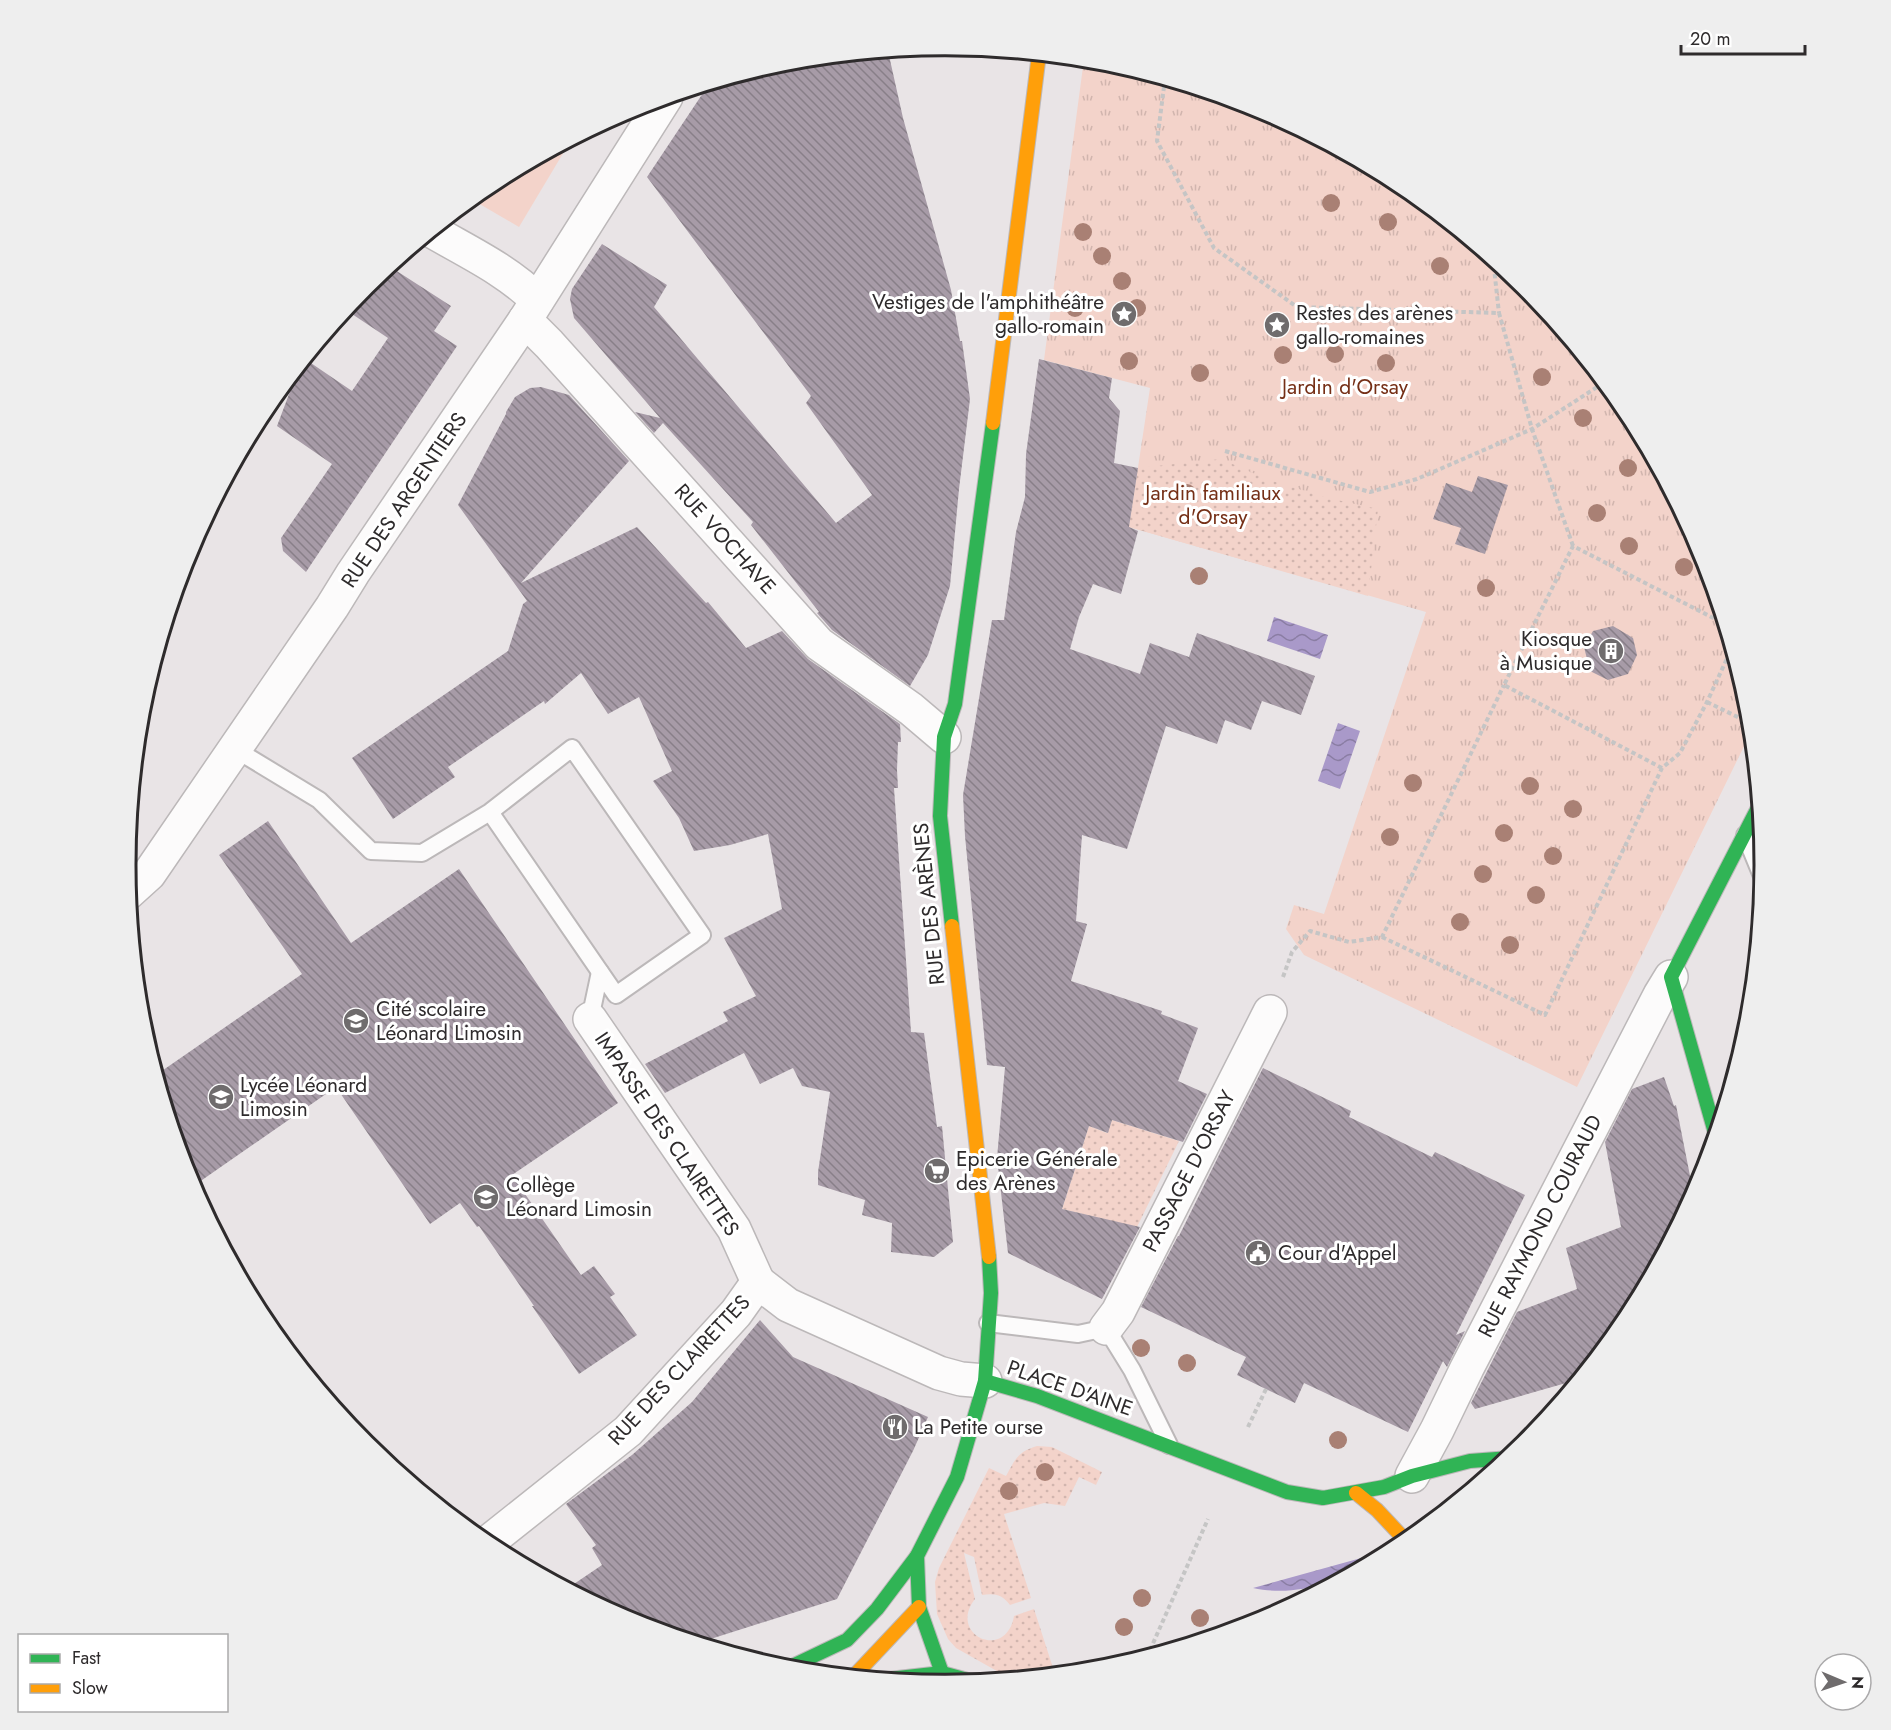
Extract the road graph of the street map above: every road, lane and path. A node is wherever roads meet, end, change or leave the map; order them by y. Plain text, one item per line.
1 (1038, 61) edge
2 (1164, 86) edge
3 (659, 108) edge
4 (438, 235) edge
5 (1494, 271) edge
6 (531, 310) junction
7 (1499, 313) junction
8 (1598, 386) edge
9 (1532, 429) junction
10 (1225, 452) dead end
11 (1573, 546) junction
12 (1716, 620) edge
13 (1728, 657) edge
14 (1504, 685) junction
15 (1707, 702) junction
16 (1741, 719) edge
17 (944, 736) junction
18 (235, 749) junction
19 (1662, 768) junction
20 (490, 812) junction
21 (1753, 817) edge
22 (1744, 834) junction
23 (1755, 859) edge
24 (137, 885) edge
25 (1382, 937) junction
26 (1292, 952) dead end
27 (600, 972) junction
28 (1671, 977) junction
29 (1270, 1012) dead end
30 (590, 1019) joint
31 (1712, 1123) edge
32 (758, 1282) junction
33 (988, 1323) junction
34 (1106, 1328) junction
35 (985, 1381) junction
36 (1266, 1389) dead end
37 (1248, 1427) dead end
38 (1169, 1446) junction
39 (1495, 1459) edge
40 (1412, 1476) junction
41 (1356, 1493) junction
42 (1208, 1519) dead end
43 (1400, 1534) edge
44 (495, 1537) edge
45 (917, 1556) junction
46 (919, 1607) junction
47 (1151, 1648) edge
48 (802, 1661) edge
49 (860, 1670) edge
50 (942, 1673) junction
51 (935, 1674) edge
52 (946, 1674) edge

1 - 17 main road, RUE DES ARÈNES
2 - 7 path
3 - 6 street, RUE DES ARGENTIERS
4 - 6 street, RUE VOCHAVE
5 - 7 path
6 - 17 street, RUE VOCHAVE
6 - 18 street, RUE DES ARGENTIERS
7 - 9 path
8 - 9 path
9 - 10 path
9 - 11 path
11 - 12 path
11 - 14 path
13 - 15 path
14 - 19 path
14 - 25 path
15 - 16 path
15 - 19 path
17 - 33 main road, RUE DES ARÈNES
18 - 20 lane
18 - 24 street, RUE DES ARGENTIERS
19 - 25 path
20 - 27 lane
20 - 27 lane
21 - 22 main road
22 - 23 lane
22 - 28 main road
25 - 26 path
27 - 30 lane
28 - 31 main road
28 - 40 street, RUE RAYMOND COURAUD
29 - 34 street, PASSAGE D'ORSAY
30 - 32 street, IMPASSE DES CLAIRETTES
32 - 35 street, RUE DES CLAIRETTES
32 - 44 street, RUE DES CLAIRETTES
33 - 34 lane
33 - 35 main road, RUE DES ARÈNES
34 - 38 lane
35 - 38 main road, PLACE D'AINE
35 - 45 main road, PLACE D'AINE
36 - 37 path
38 - 41 main road, PLACE D'AINE
39 - 40 main road, PLACE D'AINE
40 - 41 main road, PLACE D'AINE
41 - 43 main road
42 - 47 path
45 - 46 main road
45 - 48 main road, PLACE D'AINE
46 - 49 main road
46 - 50 main road
50 - 51 main road
50 - 52 main road

